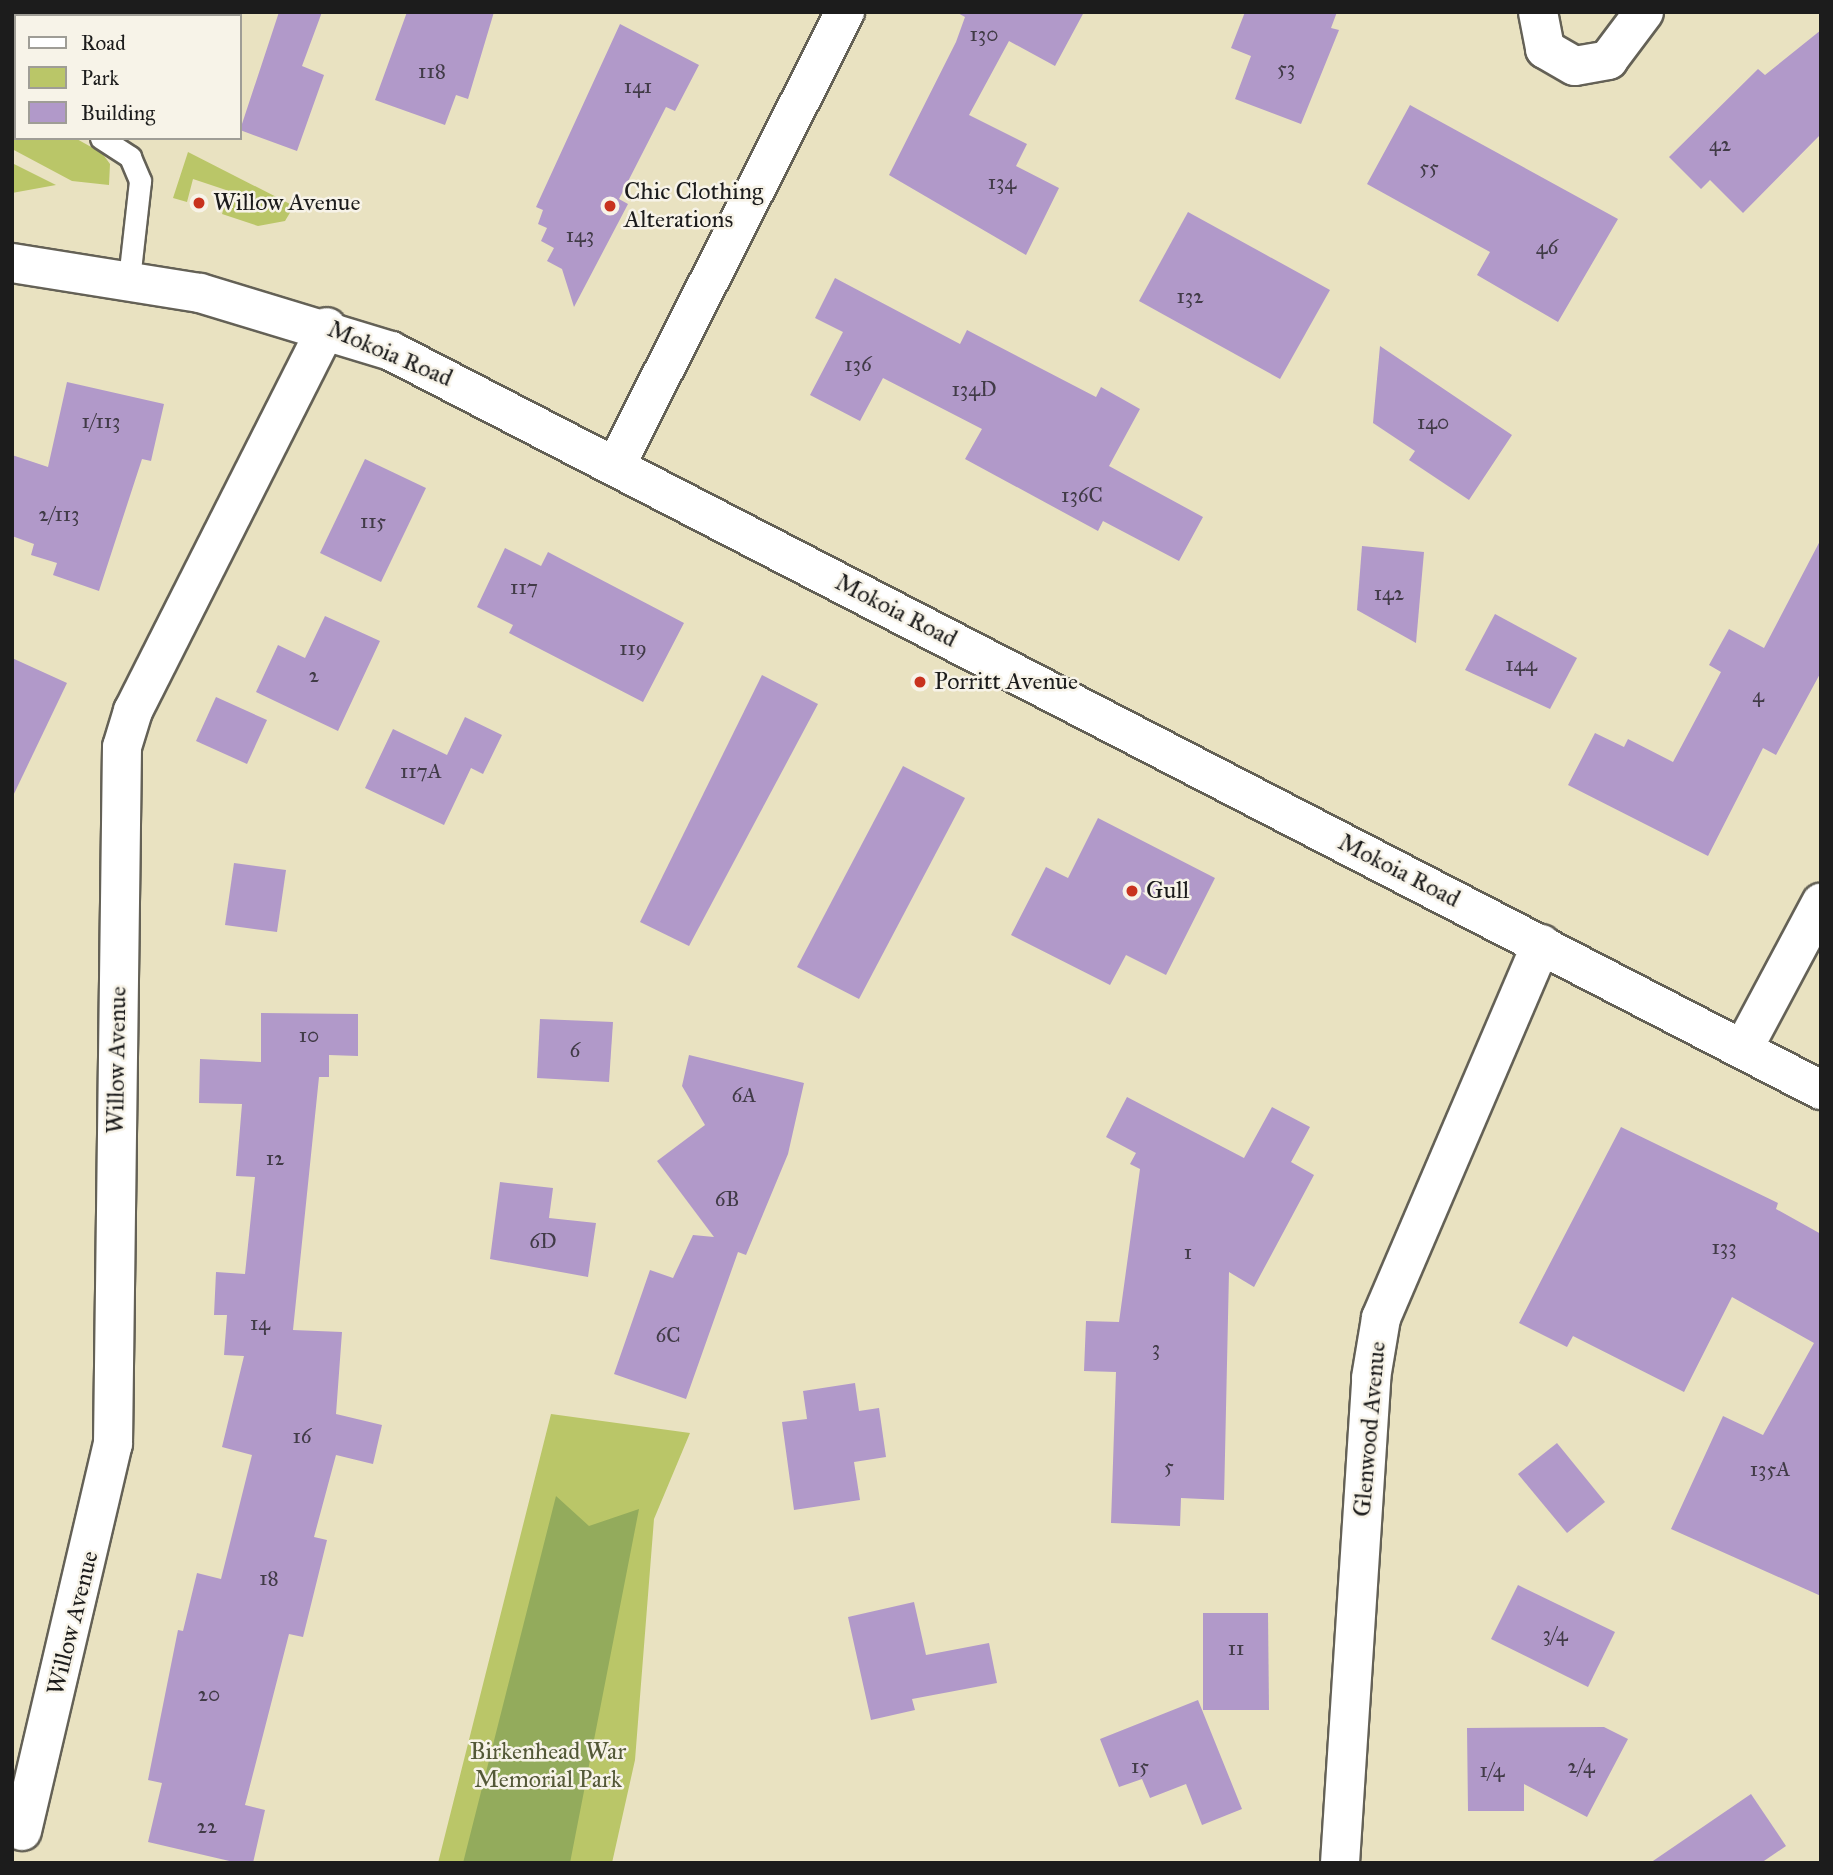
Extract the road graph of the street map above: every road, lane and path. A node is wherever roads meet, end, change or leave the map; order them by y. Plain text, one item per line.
1 (845, 12) edge
2 (1538, 12) edge
3 (1644, 12) edge
4 (104, 140) edge
5 (12, 263) edge
6 (129, 279) junction
7 (327, 327) junction
8 (616, 465) junction
9 (1821, 903) edge
10 (1541, 944) junction
11 (1743, 1049) junction
12 (1821, 1090) edge
13 (22, 1830) dead end
14 (1340, 1863) edge

1 - 8 street
2 - 3 street
4 - 6 lane
5 - 6 street, Mokoia Road
6 - 7 street, Mokoia Road
7 - 8 street, Mokoia Road
7 - 13 street, Willow Avenue
8 - 10 street, Mokoia Road
9 - 11 street
10 - 11 street, Mokoia Road
10 - 14 street, Glenwood Avenue
11 - 12 street, Mokoia Road

